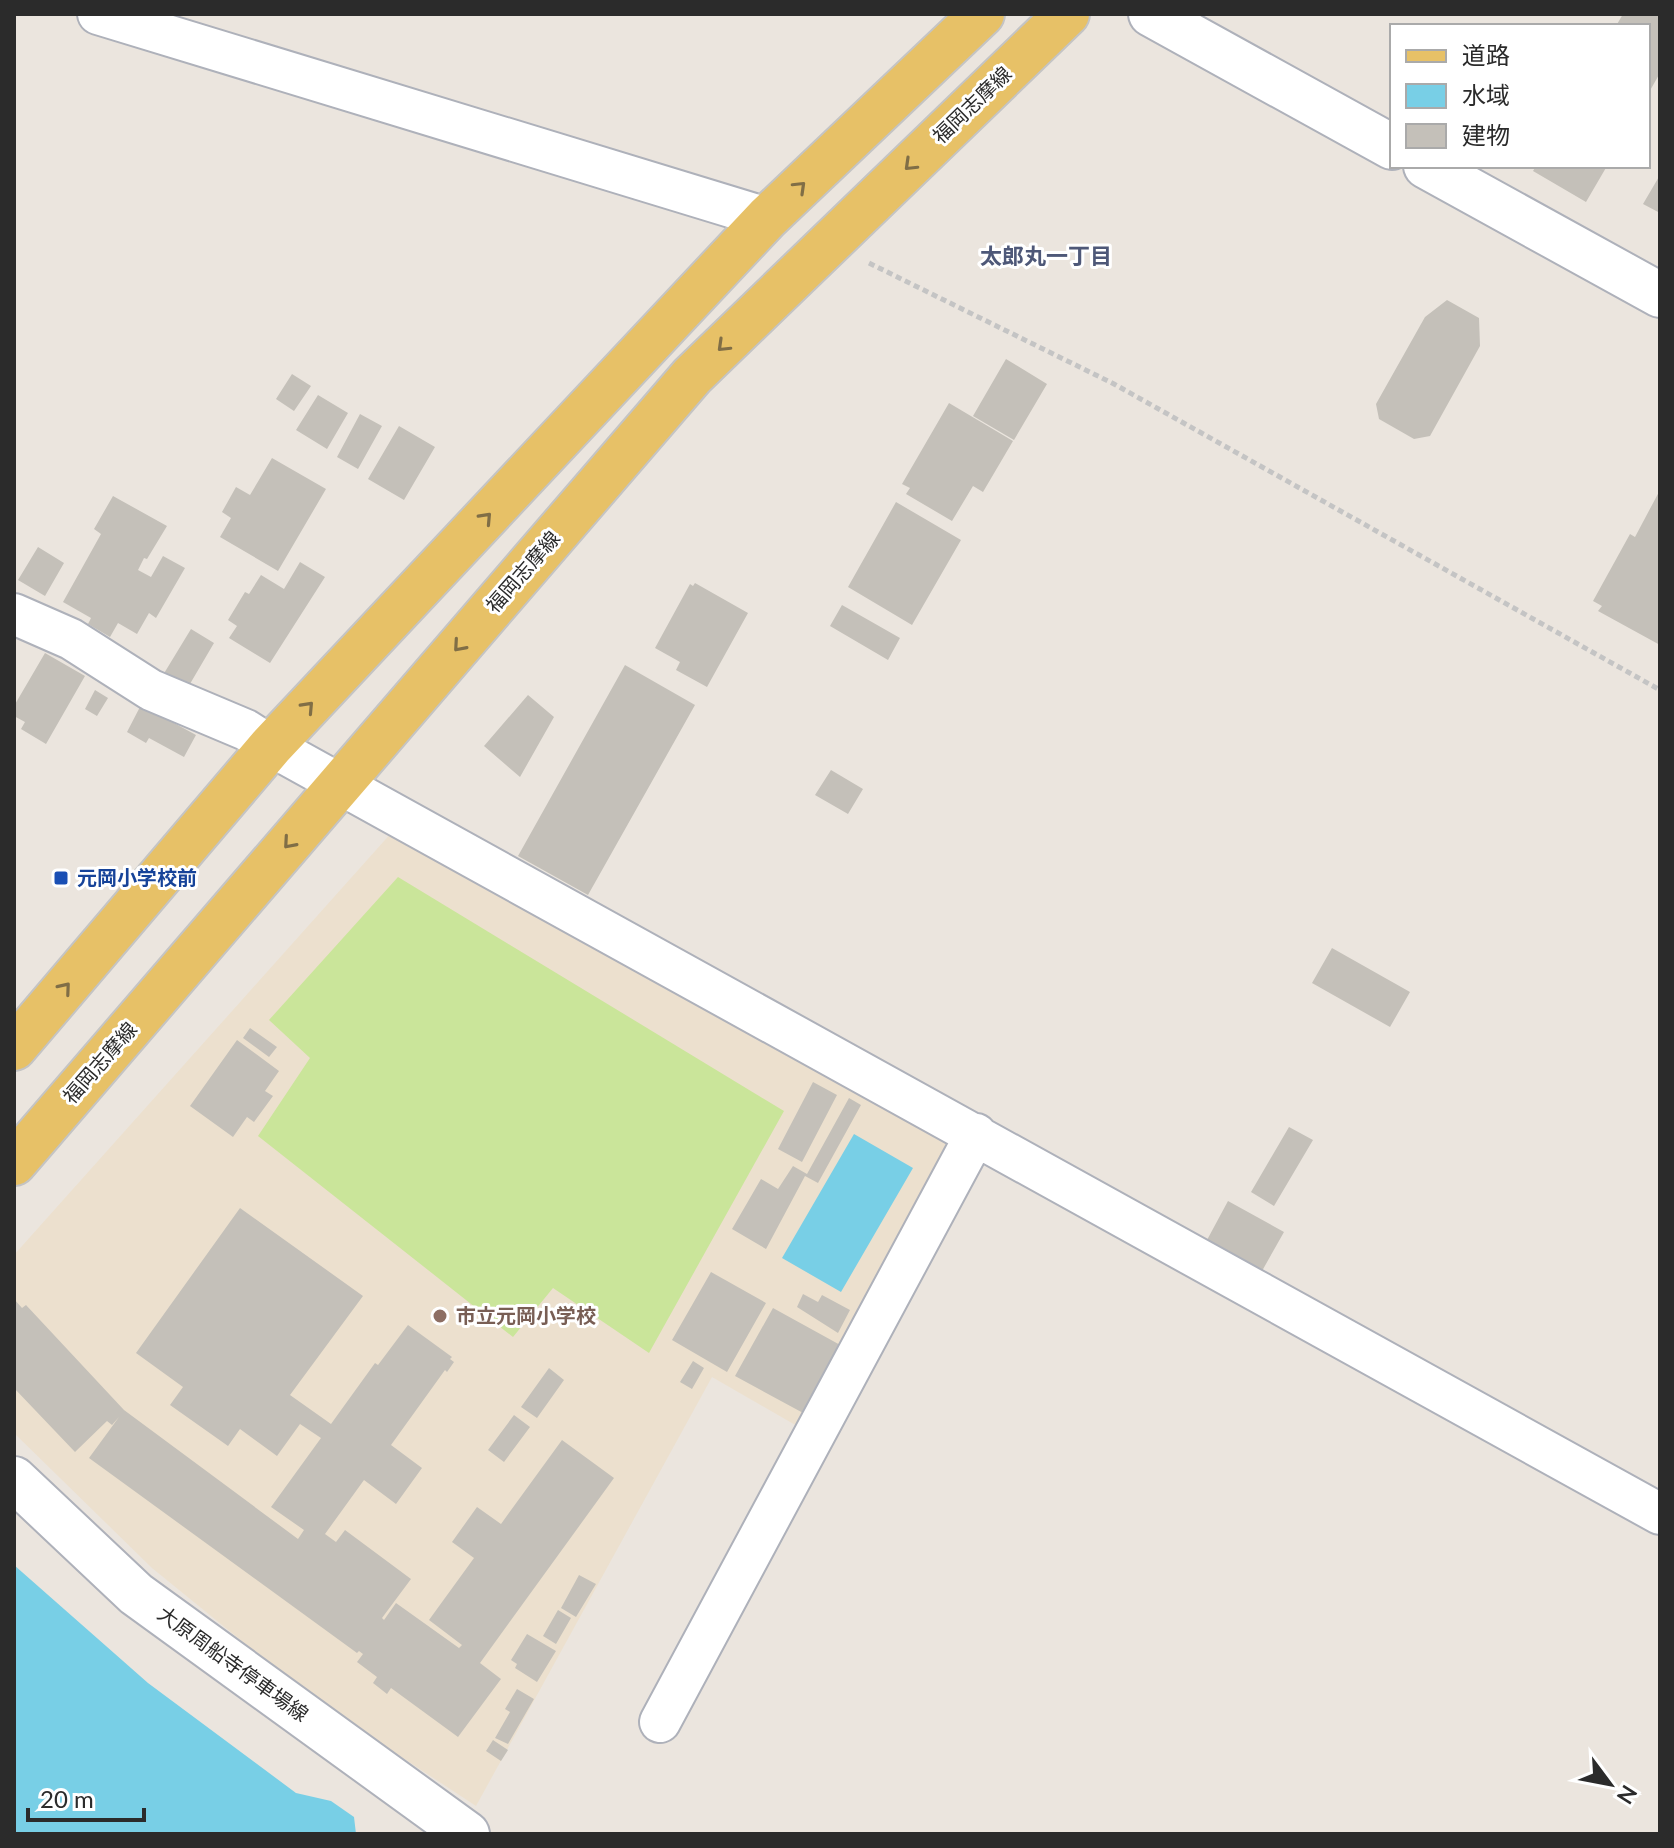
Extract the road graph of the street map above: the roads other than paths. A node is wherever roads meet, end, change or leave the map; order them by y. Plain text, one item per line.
1 (98, 14) edge
2 (982, 14) edge
3 (1067, 14) edge
4 (1151, 14) edge
5 (1390, 146) edge
6 (1430, 168) edge
7 (767, 218) junction
8 (1660, 295) edge
9 (14, 614) edge
10 (271, 746) junction
11 (340, 783) junction
12 (14, 1048) edge
13 (976, 1134) junction
14 (14, 1163) edge
15 (14, 1479) edge
16 (1660, 1514) edge
17 (660, 1722) dead end
18 (467, 1834) edge

1 - 7 street
7 -> 2 main road
3 -> 11 main road, 福岡志摩線
4 - 5 main road
6 - 8 main road
10 -> 7 main road
9 - 10 street
10 - 11 street
12 -> 10 main road
11 - 13 street
11 -> 14 main road, 福岡志摩線
13 - 16 street
13 - 17 street
15 - 18 main road, 大原周船寺停車場線

